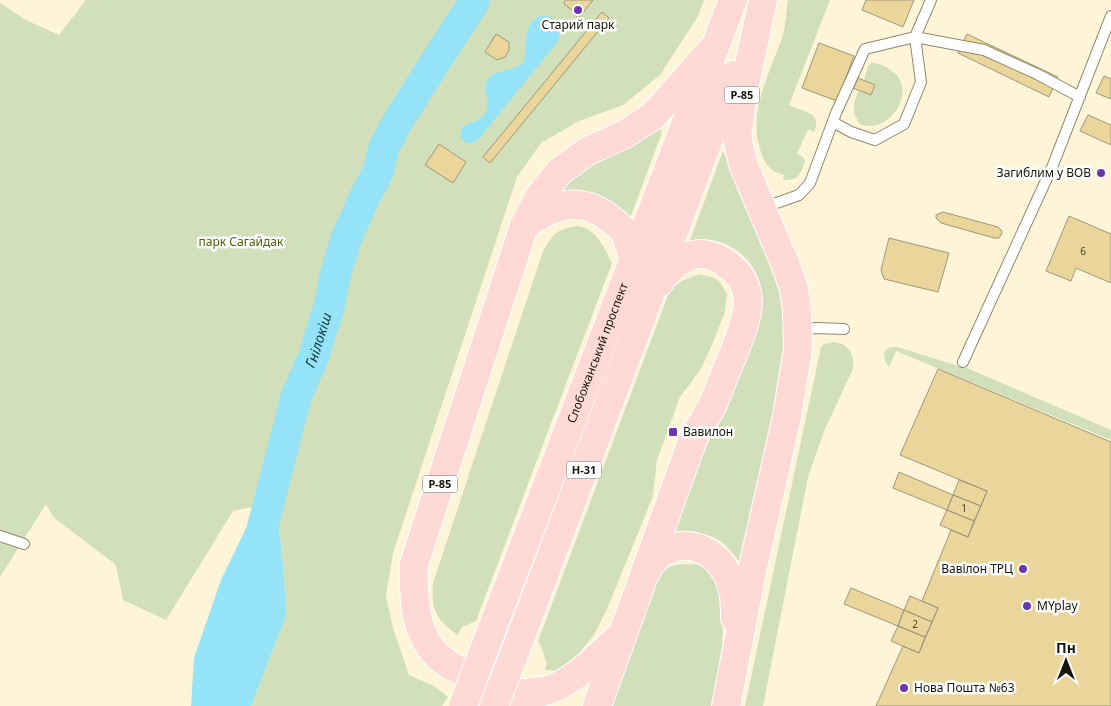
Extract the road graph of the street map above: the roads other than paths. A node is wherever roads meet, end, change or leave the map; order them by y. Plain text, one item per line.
1 (733, 0) edge
2 (762, 0) edge
3 (931, 0) edge
4 (1111, 16) edge
5 (914, 37) junction
6 (716, 46) junction
7 (1080, 97) junction
8 (833, 122) junction
9 (761, 209) junction
10 (524, 226) junction
11 (634, 258) junction
12 (650, 295) junction
13 (844, 329) dead end
14 (798, 330) junction
15 (963, 362) dead end
16 (0, 536) edge
17 (24, 544) dead end
18 (645, 574) junction
19 (623, 633) junction
20 (734, 664) junction
21 (524, 700) edge
22 (463, 706) edge
23 (494, 706) edge
24 (597, 706) edge
25 (726, 706) edge

1 - 6 main road, Слобожанський проспект / Н-31
2 - 9 main road, Р-85
2 - 12 main road, Н-31
3 - 5 lane
4 - 7 lane
5 - 7 lane
5 - 8 lane
5 - 8 lane
6 - 10 main road, Р-85
6 - 11 main road, Слобожанський проспект / Н-31
7 - 15 lane
8 - 9 lane
9 - 14 main road, Р-85
10 - 11 main road
10 - 21 main road, Р-85
11 - 22 main road, Слобожанський проспект / Н-31, bridge
12 - 18 main road, Р-85
12 - 23 main road, Н-31, bridge
13 - 14 lane
14 - 20 main road, Р-85
16 - 17 lane
18 - 19 main road, Р-85
18 - 20 main road, Р-85
19 - 21 main road, Р-85
19 - 24 main road, Р-85
20 - 25 main road, Р-85

